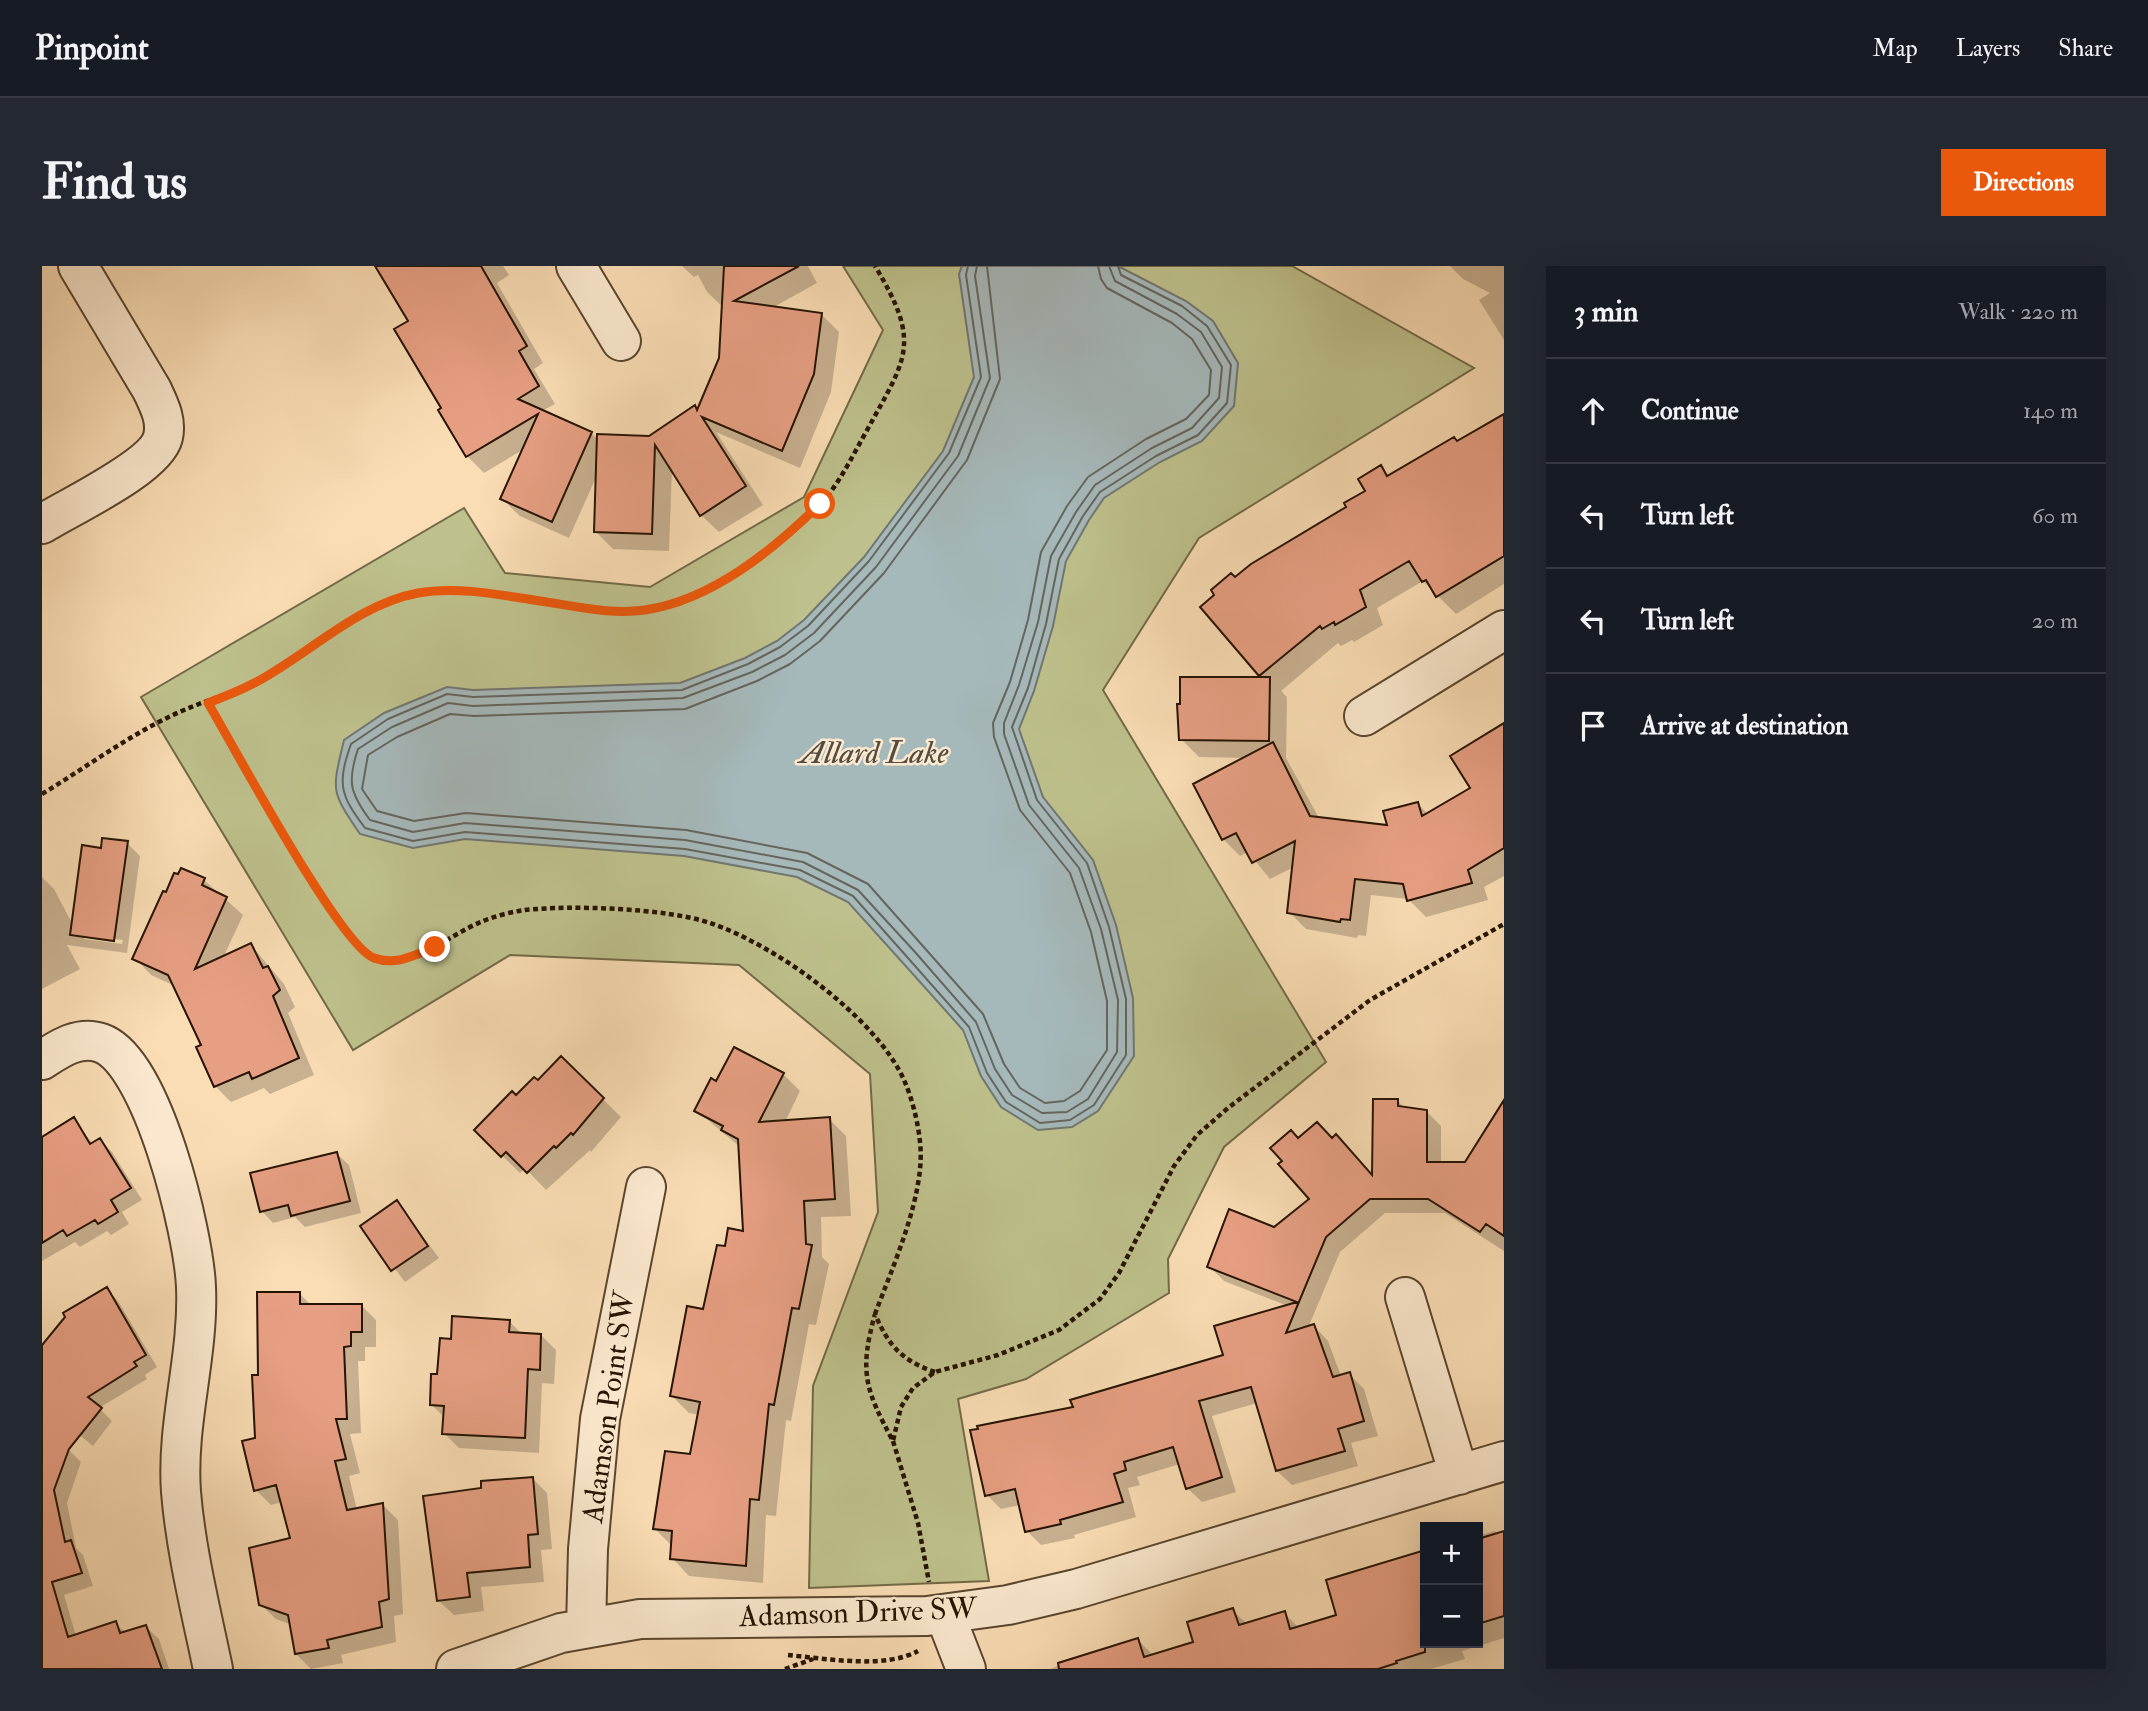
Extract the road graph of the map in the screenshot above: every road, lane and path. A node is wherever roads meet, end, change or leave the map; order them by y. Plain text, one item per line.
1 (78, 266) edge
2 (576, 266) edge
3 (875, 266) edge
4 (621, 341) dead end
5 (42, 524) edge
6 (1504, 630) edge
7 (208, 703) junction
8 (1364, 716) dead end
9 (42, 794) edge
10 (1504, 925) edge
11 (42, 1060) edge
12 (646, 1187) dead end
13 (1405, 1297) dead end
14 (875, 1314) junction
15 (935, 1372) junction
16 (893, 1441) junction
17 (1504, 1461) edge
18 (1459, 1475) junction
19 (933, 1617) junction
20 (586, 1628) junction
21 (776, 1654) dead end
22 (817, 1658) junction
23 (213, 1669) edge
24 (456, 1669) edge
25 (785, 1669) edge
26 (966, 1669) edge

1 - 5 street
2 - 4 street
3 - 7 path
6 - 8 street
7 - 9 path
7 - 14 path
10 - 15 path
11 - 23 street
12 - 20 street, Adamson Point SW
13 - 18 street
14 - 15 path
14 - 16 path
15 - 16 path
16 - 19 path
17 - 18 street, Adamson Drive SW
18 - 19 street, Adamson Drive SW
19 - 20 street, Adamson Drive SW
19 - 22 path
19 - 26 street
20 - 24 street, Adamson Drive SW
21 - 22 path
22 - 25 path

